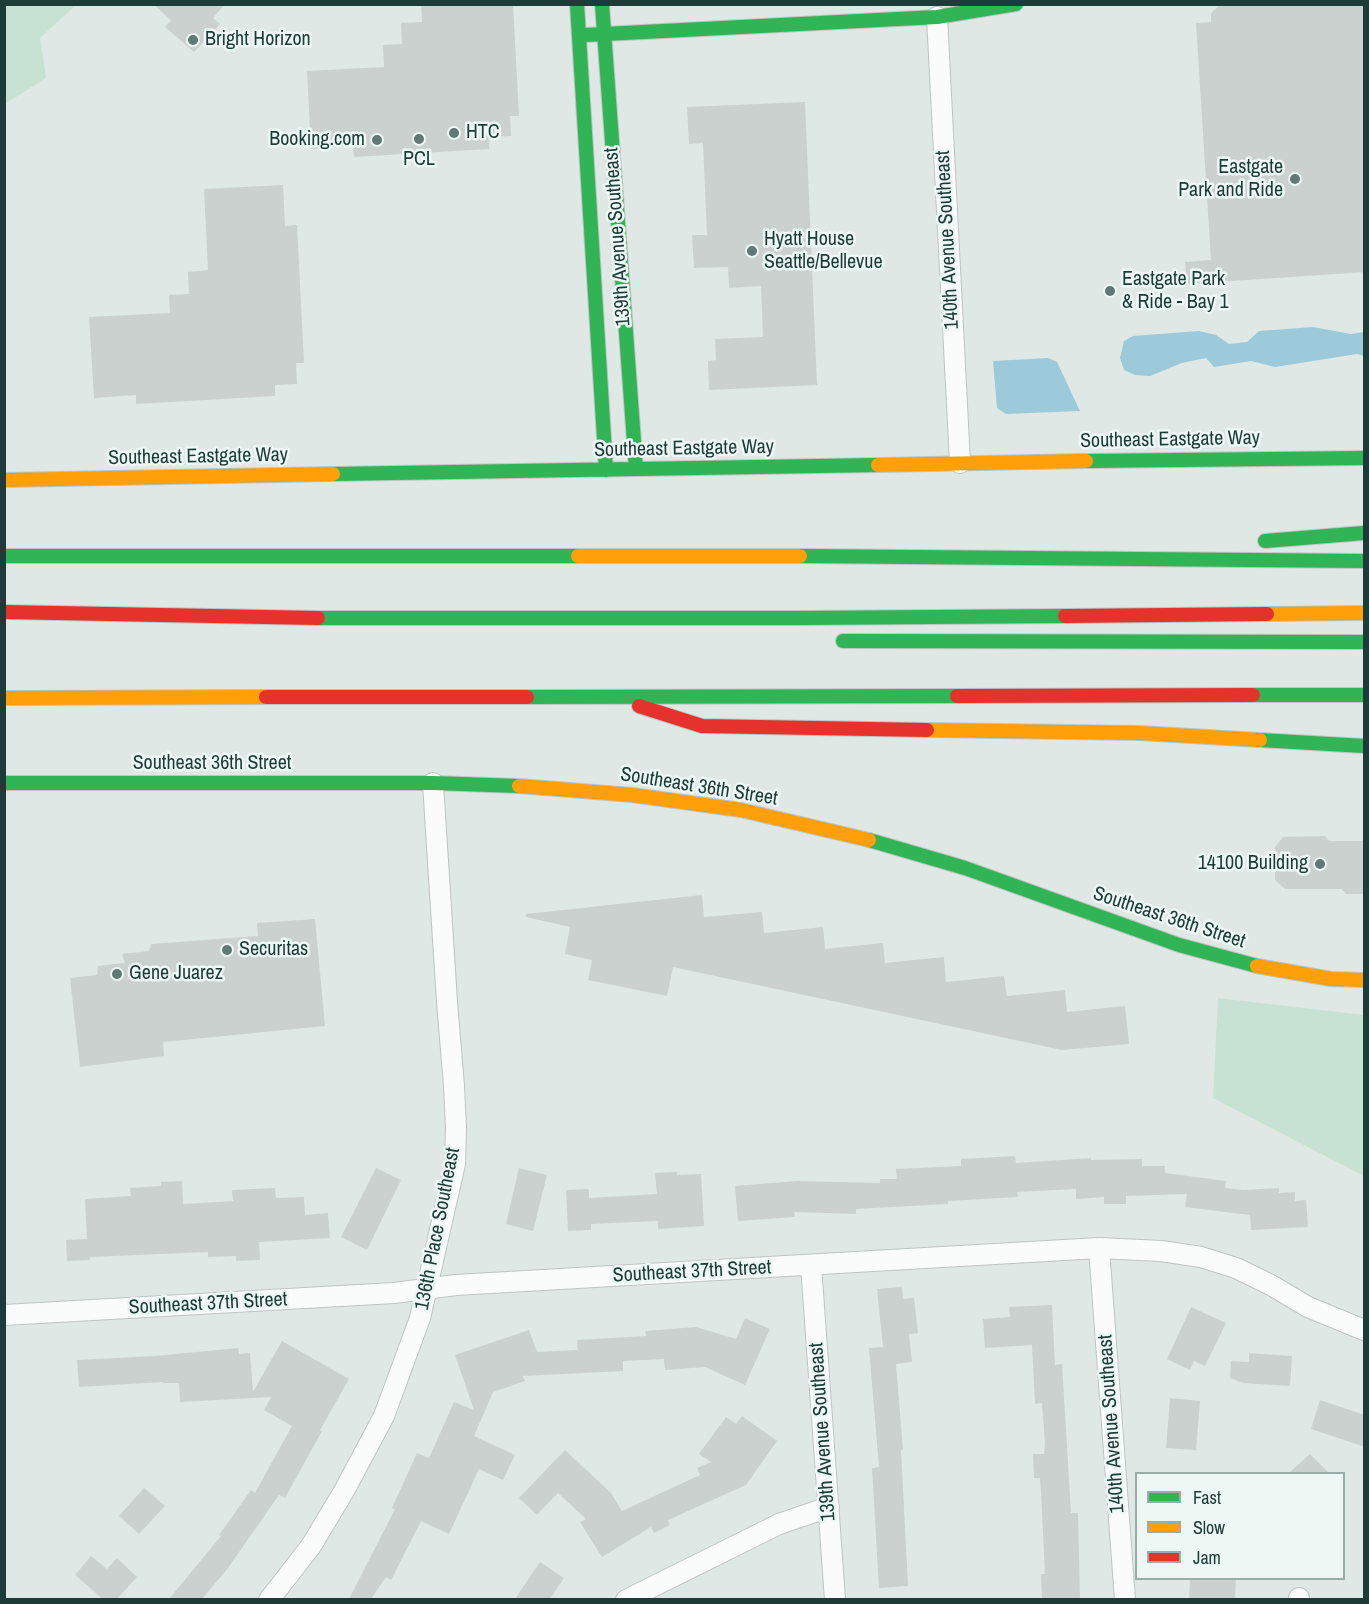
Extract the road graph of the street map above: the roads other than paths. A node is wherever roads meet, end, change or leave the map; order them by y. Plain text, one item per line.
1 (577, 4) edge
2 (602, 4) edge
3 (1016, 4) edge
4 (936, 17) junction
5 (603, 34) junction
6 (578, 36) junction
7 (1365, 458) edge
8 (960, 463) junction
9 (606, 470) junction
10 (636, 470) junction
11 (4, 480) edge
12 (1365, 533) edge
13 (1257, 541) dead end
14 (1197, 546) dead end
15 (4, 556) edge
16 (1054, 557) junction
17 (1365, 561) edge
18 (4, 612) edge
19 (1362, 613) edge
20 (827, 641) dead end
21 (1363, 642) edge
22 (1365, 696) edge
23 (609, 697) junction
24 (4, 698) edge
25 (1365, 746) edge
26 (4, 783) edge
27 (434, 783) junction
28 (1365, 980) edge
29 (1099, 1248) junction
30 (811, 1265) junction
31 (428, 1289) junction
32 (4, 1315) edge
33 (1365, 1330) edge
34 (829, 1507) junction
35 (269, 1599) edge
36 (627, 1599) edge
37 (835, 1599) edge
38 (1125, 1599) edge

1 - 6 main road, 139th Avenue Southeast
2 - 5 main road, 139th Avenue Southeast
3 - 4 main road
4 - 5 main road
4 - 8 street, 140th Avenue Southeast
5 - 6 main road
5 - 10 main road, 139th Avenue Southeast
6 - 9 main road, 139th Avenue Southeast
7 - 8 main road, Southeast Eastgate Way
8 - 10 main road, Southeast Eastgate Way
9 - 10 main road, Southeast Eastgate Way
9 - 11 main road, Southeast Eastgate Way
12 - 13 main road
14 - 16 main road
15 - 16 main road
16 - 17 main road
18 - 19 main road
20 - 21 main road
22 - 23 main road
23 - 24 main road
23 - 25 main road
26 - 27 main road, Southeast 36th Street
27 - 28 main road, Southeast 36th Street
27 - 31 street, 136th Place Southeast
29 - 30 street, Southeast 37th Street
29 - 33 street, Southeast 37th Street
29 - 38 street, 140th Avenue Southeast
30 - 31 street, Southeast 37th Street
30 - 34 street, 139th Avenue Southeast
31 - 32 street, Southeast 37th Street
31 - 35 street, 136th Place Southeast
34 - 36 street
34 - 37 street, 139th Avenue Southeast

